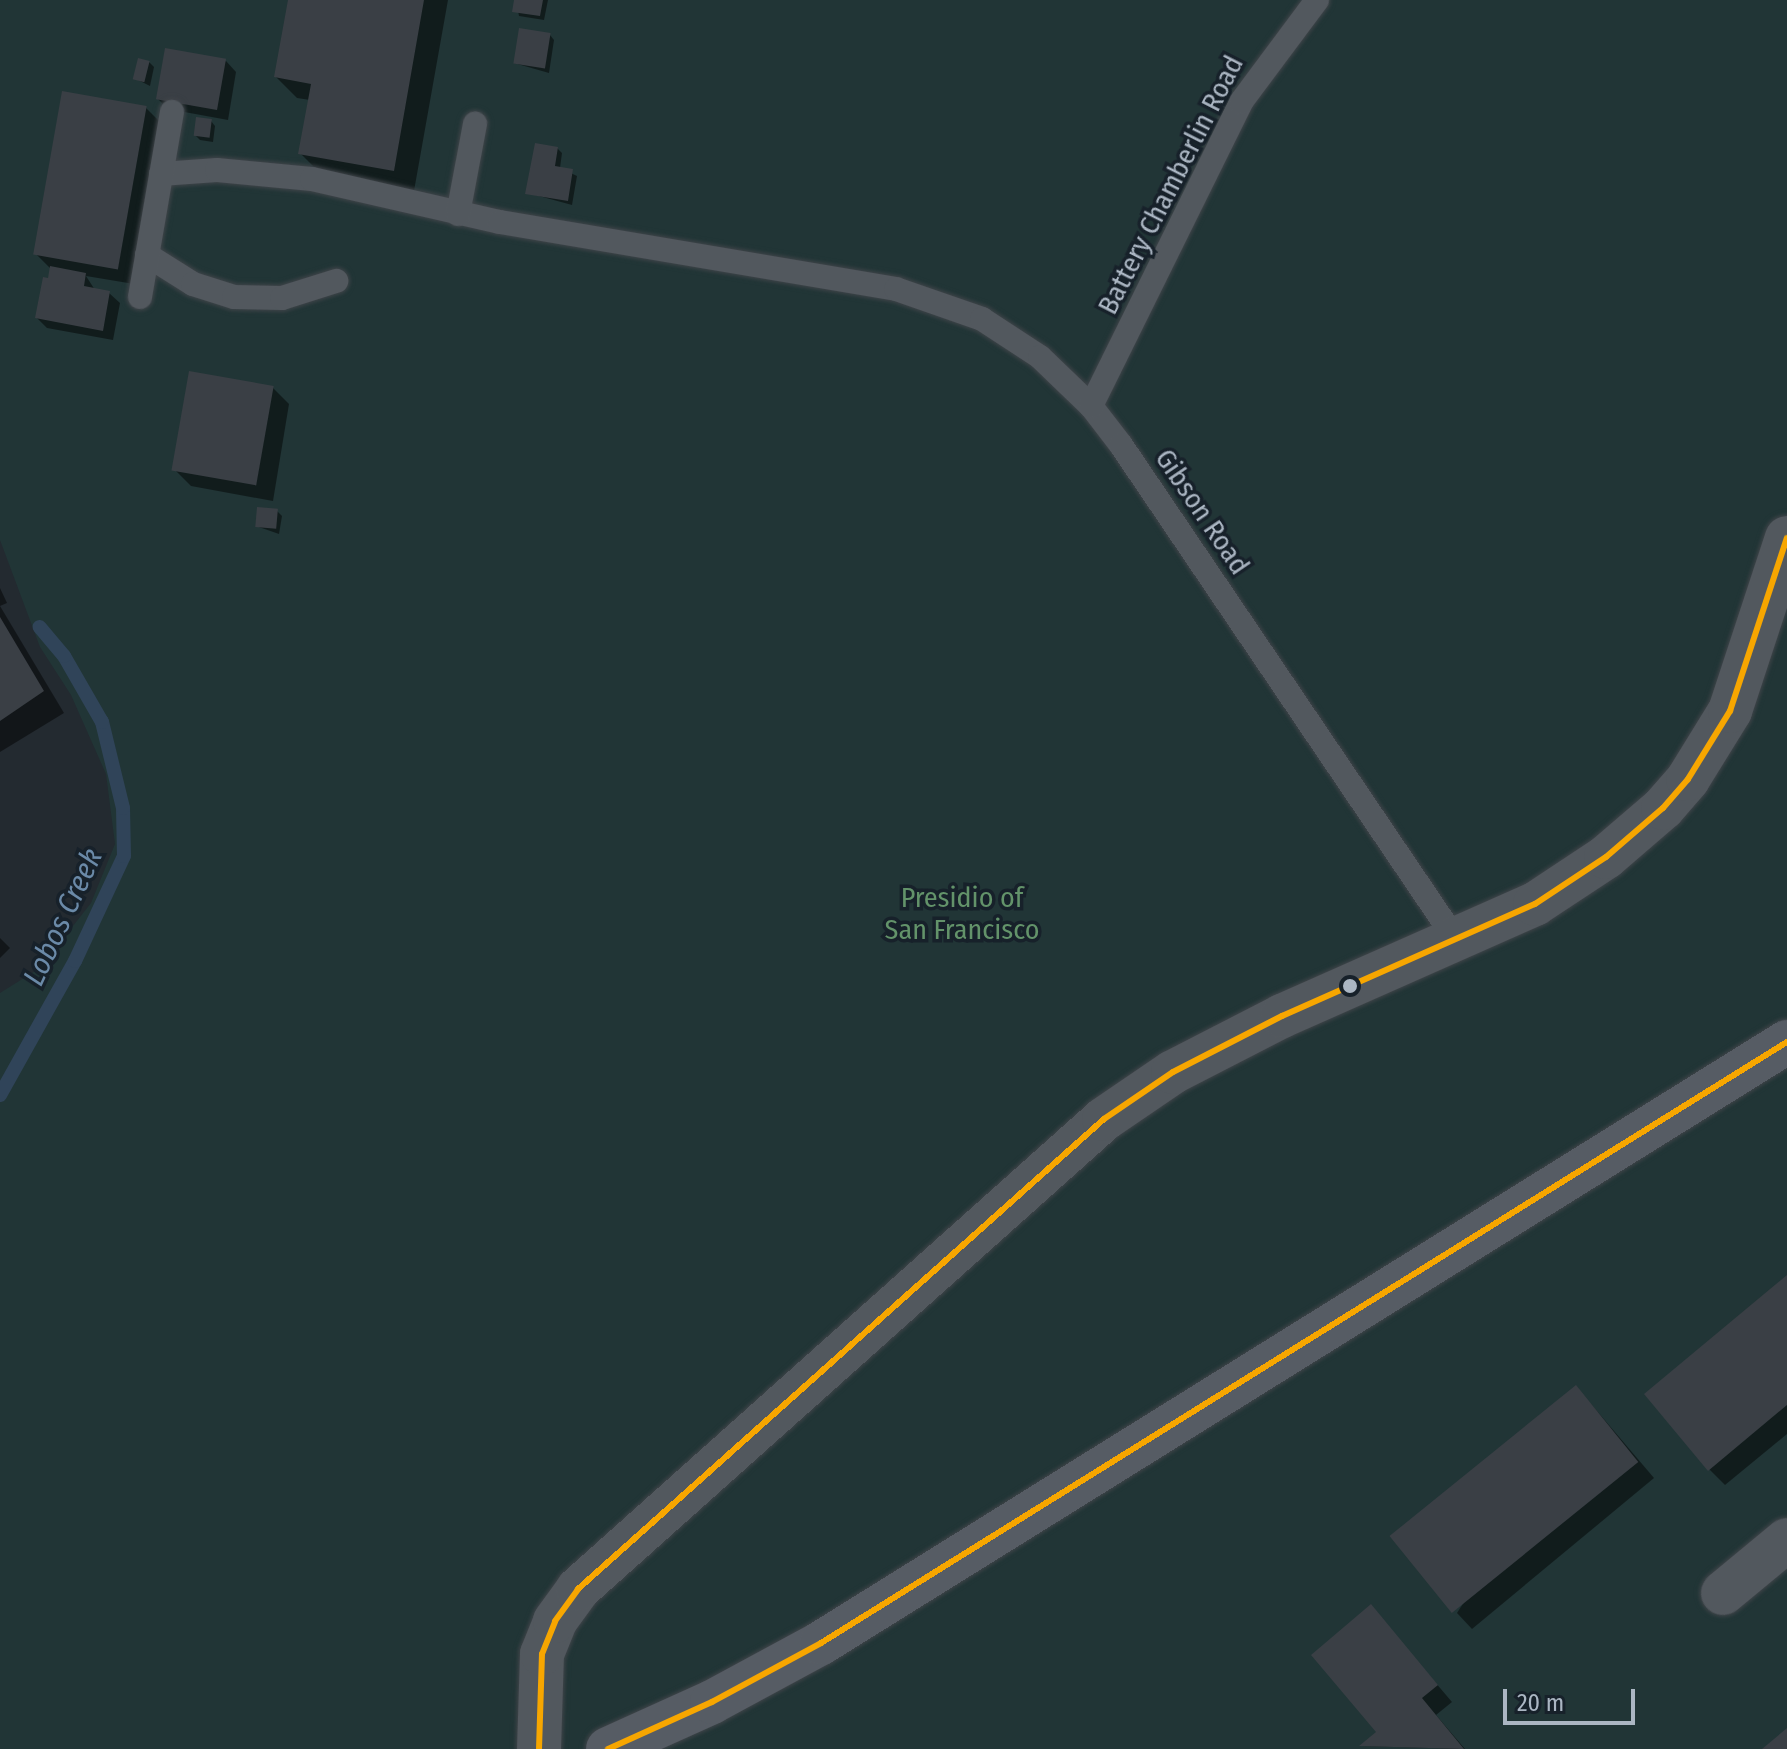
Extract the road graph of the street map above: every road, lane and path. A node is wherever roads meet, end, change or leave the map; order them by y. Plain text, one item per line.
1 (1317, 0) edge
2 (172, 112) dead end
3 (475, 124) dead end
4 (161, 174) junction
5 (458, 214) junction
6 (147, 255) junction
7 (336, 281) dead end
8 (140, 297) dead end
9 (1091, 406) junction
10 (1787, 538) edge
11 (1456, 940) junction
12 (1787, 1042) edge
13 (1787, 1540) edge
14 (1723, 1593) dead end
15 (539, 1749) edge
16 (608, 1749) edge

1 - 9 lane, Battery Chamberlin Road
2 - 4 lane
3 - 5 lane
4 - 5 lane, Gibson Road
4 - 6 lane
5 - 9 lane, Gibson Road
6 - 7 lane
6 - 8 lane
9 - 11 lane, Gibson Road
10 - 11 street
11 - 15 street
12 - 16 main road
13 - 14 street

